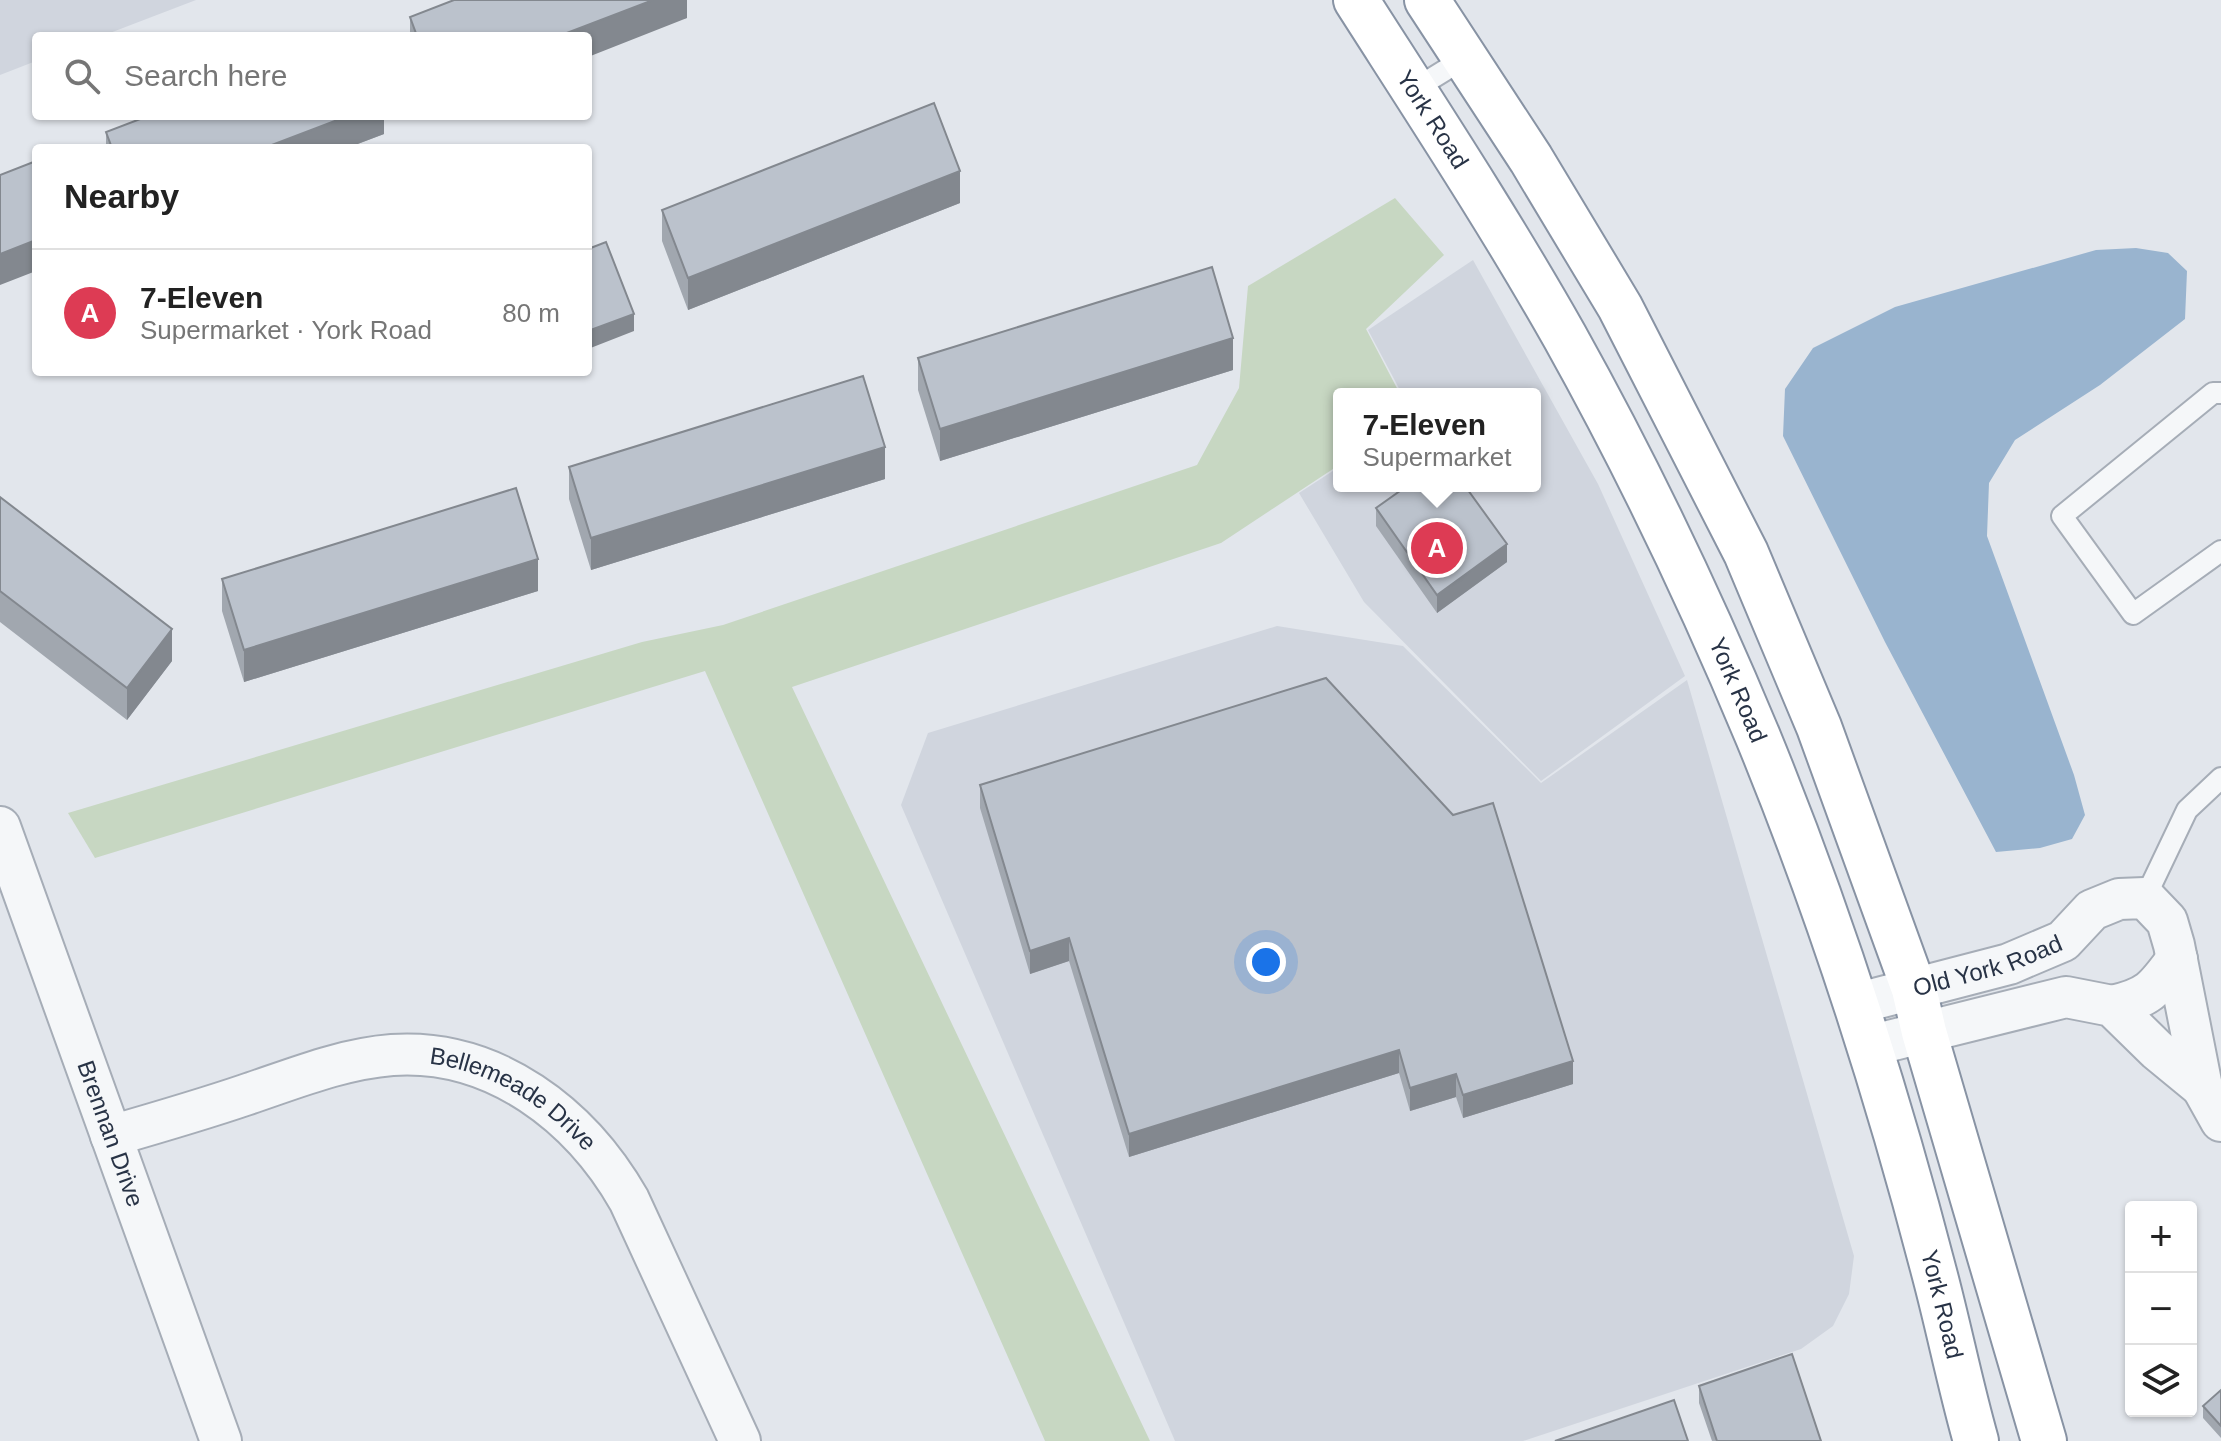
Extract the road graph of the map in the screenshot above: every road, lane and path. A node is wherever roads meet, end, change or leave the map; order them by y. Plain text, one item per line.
1 (1356, 0) edge
2 (1427, 0) edge
3 (1465, 58) junction
4 (1413, 90) junction
5 (2221, 393) edge
6 (2221, 551) edge
7 (2221, 778) edge
8 (0, 827) edge
9 (2145, 898) junction
10 (2177, 959) junction
11 (1914, 989) junction
12 (1855, 1004) junction
13 (2112, 1006) junction
14 (1924, 1032) junction
15 (1869, 1046) junction
16 (2202, 1087) junction
17 (2221, 1121) edge
18 (111, 1136) junction
19 (221, 1441) edge
20 (740, 1441) edge
21 (1976, 1441) edge
22 (2044, 1441) edge

1 - 4 highway, York Road
2 - 3 highway
3 - 4 lane
3 - 11 highway
4 - 12 highway, York Road
5 - 6 lane
7 - 9 lane
8 - 18 street, Brennan Drive
9 - 10 street
9 - 11 street, Old York Road
10 - 13 street
10 - 16 street
11 - 12 street, Old York Road
11 - 14 highway
12 - 15 highway, York Road
13 - 14 street, Old York Road
13 - 16 street
14 - 15 street, Old York Road
14 - 22 highway
15 - 21 highway, York Road
16 - 17 street
18 - 19 street, Brennan Drive
18 - 20 street, Bellemeade Drive

